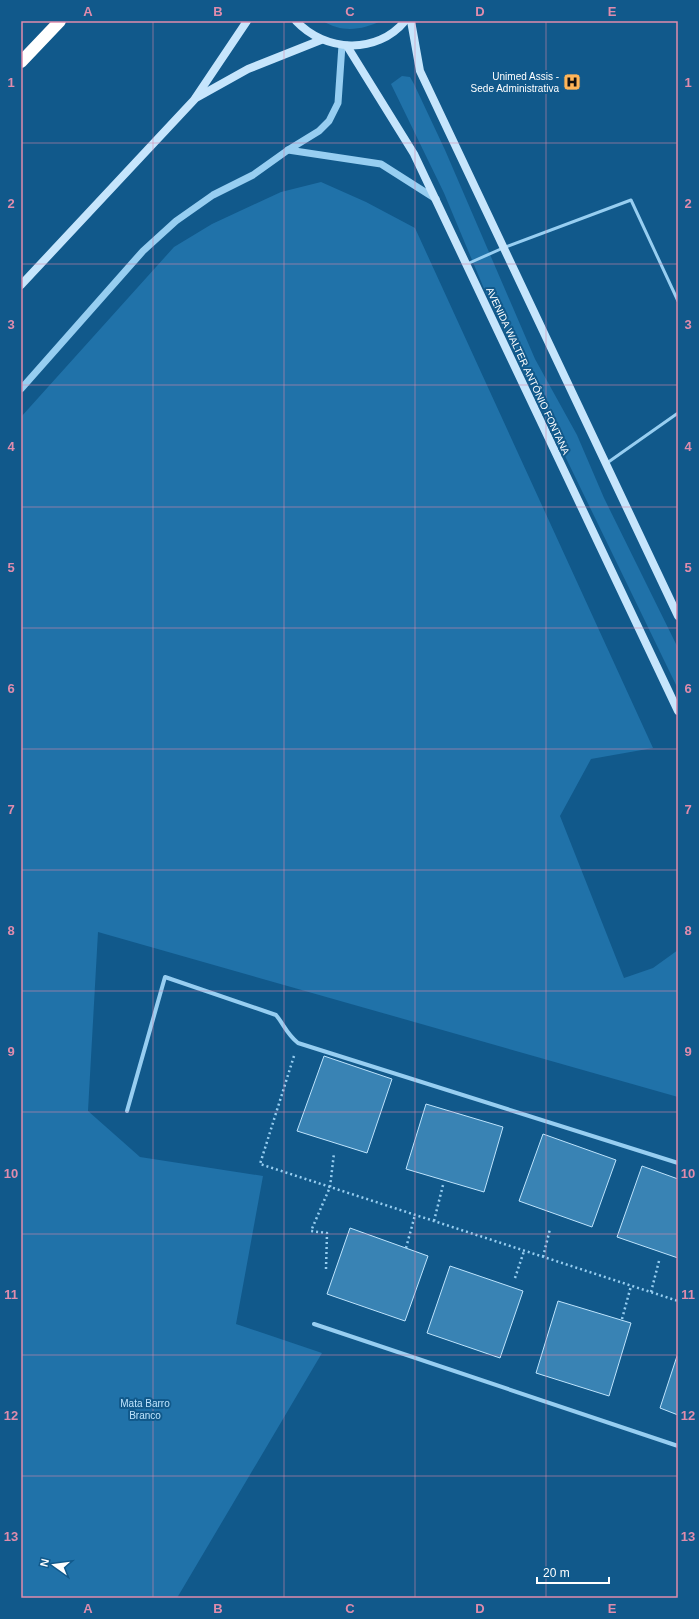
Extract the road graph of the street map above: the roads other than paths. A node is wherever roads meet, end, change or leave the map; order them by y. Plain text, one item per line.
1 (60, 21) edge
2 (247, 21) edge
3 (296, 21) edge
4 (405, 21) edge
5 (411, 21) edge
6 (321, 40) junction
7 (344, 46) junction
8 (21, 62) edge
9 (194, 100) junction
10 (288, 150) junction
11 (436, 200) junction
12 (503, 248) junction
13 (467, 264) junction
14 (21, 285) edge
15 (678, 301) edge
16 (21, 389) edge
17 (678, 413) edge
18 (606, 464) junction
19 (678, 616) edge
20 (678, 711) edge
21 (128, 1111) dead end
22 (678, 1163) edge
23 (314, 1324) dead end
24 (678, 1446) edge

1 - 8 highway
2 - 9 main road
3 - 6 main road
4 - 7 main road
5 - 12 main road
6 - 7 main road
6 - 9 main road
7 - 10 street
7 - 11 main road, AVENIDA WALTER ANTÔNIO FONTANA
9 - 14 main road
10 - 11 street
10 - 16 street
11 - 13 main road, AVENIDA WALTER ANTÔNIO FONTANA
12 - 13 lane
12 - 15 lane
12 - 18 main road
13 - 20 main road, AVENIDA WALTER ANTÔNIO FONTANA
17 - 18 lane
18 - 19 main road
21 - 22 street
23 - 24 street

